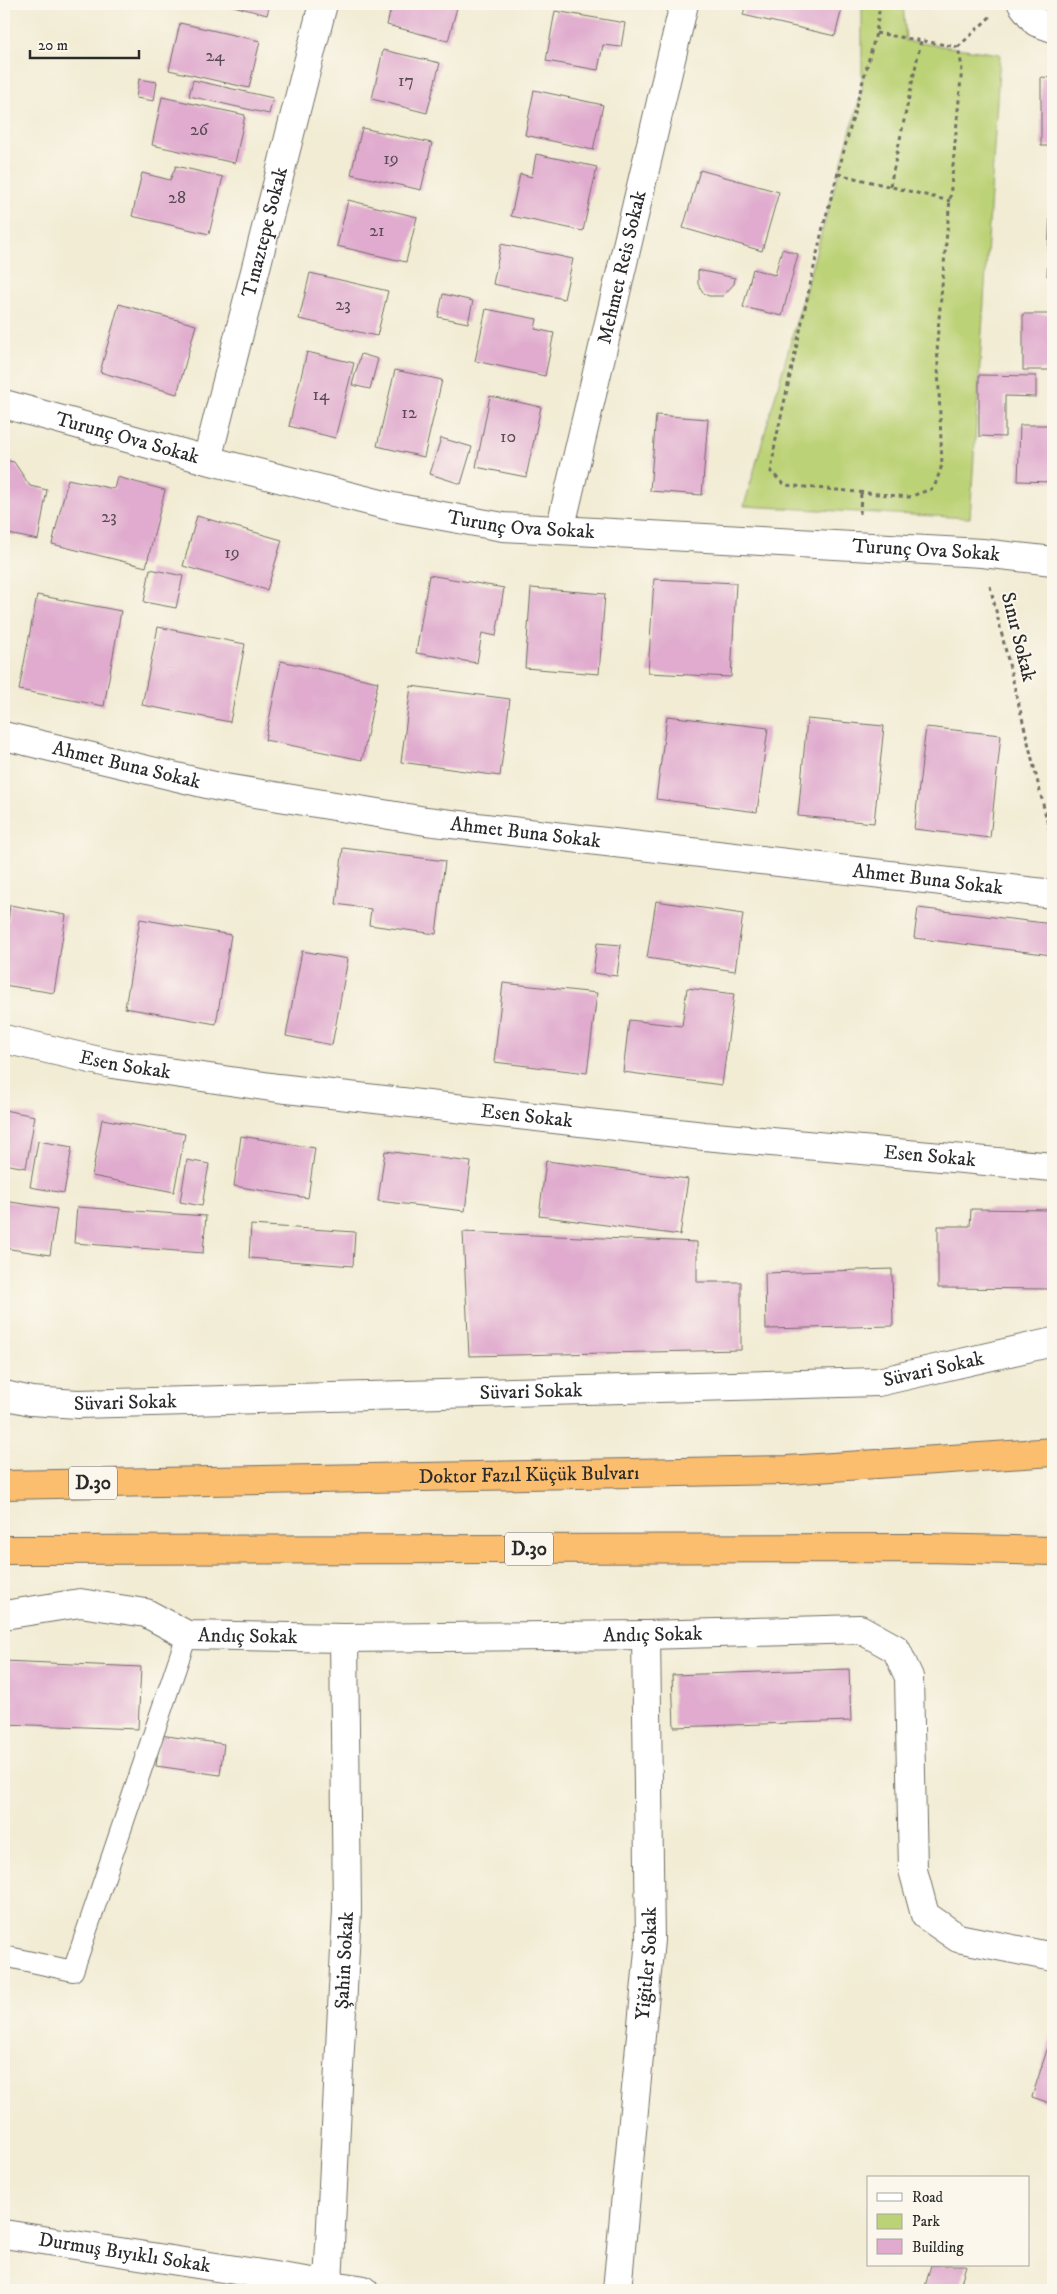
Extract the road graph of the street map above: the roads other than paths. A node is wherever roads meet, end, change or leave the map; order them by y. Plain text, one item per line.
1 (323, 4) edge
2 (684, 4) edge
3 (1009, 7) edge
4 (1053, 28) edge
5 (4, 404) edge
6 (206, 460) junction
7 (560, 530) junction
8 (1053, 561) edge
9 (4, 736) edge
10 (1053, 894) edge
11 (4, 1039) edge
12 (1053, 1167) edge
13 (1053, 1342) edge
14 (4, 1395) edge
15 (1053, 1452) edge
16 (4, 1485) edge
17 (4, 1550) edge
18 (1053, 1551) edge
19 (4, 1615) edge
20 (646, 1635) junction
21 (187, 1636) junction
22 (344, 1638) junction
23 (4, 1956) edge
24 (1053, 1956) edge
25 (4, 2234) edge
26 (328, 2284) junction
27 (364, 2290) edge
28 (617, 2290) edge

1 - 6 street, Tınaztepe Sokak
2 - 7 street, Mehmet Reis Sokak
3 - 4 street
5 - 6 street, Turunç Ova Sokak
6 - 7 street, Turunç Ova Sokak
7 - 8 street, Turunç Ova Sokak
9 - 10 street, Ahmet Buna Sokak
11 - 12 street, Esen Sokak
13 - 14 street, Süvari Sokak
15 - 16 highway, Doktor Fazıl Küçük Bulvarı / D.30
17 - 18 highway, D.30
19 - 21 street, Andıç Sokak
20 - 22 street, Andıç Sokak
20 - 24 street, Andıç Sokak
20 - 28 street, Yiğitler Sokak
21 - 22 street, Andıç Sokak
21 - 23 lane
22 - 26 street, Şahin Sokak
25 - 26 street, Durmuş Bıyıklı Sokak
26 - 27 street, Durmuş Bıyıklı Sokak

